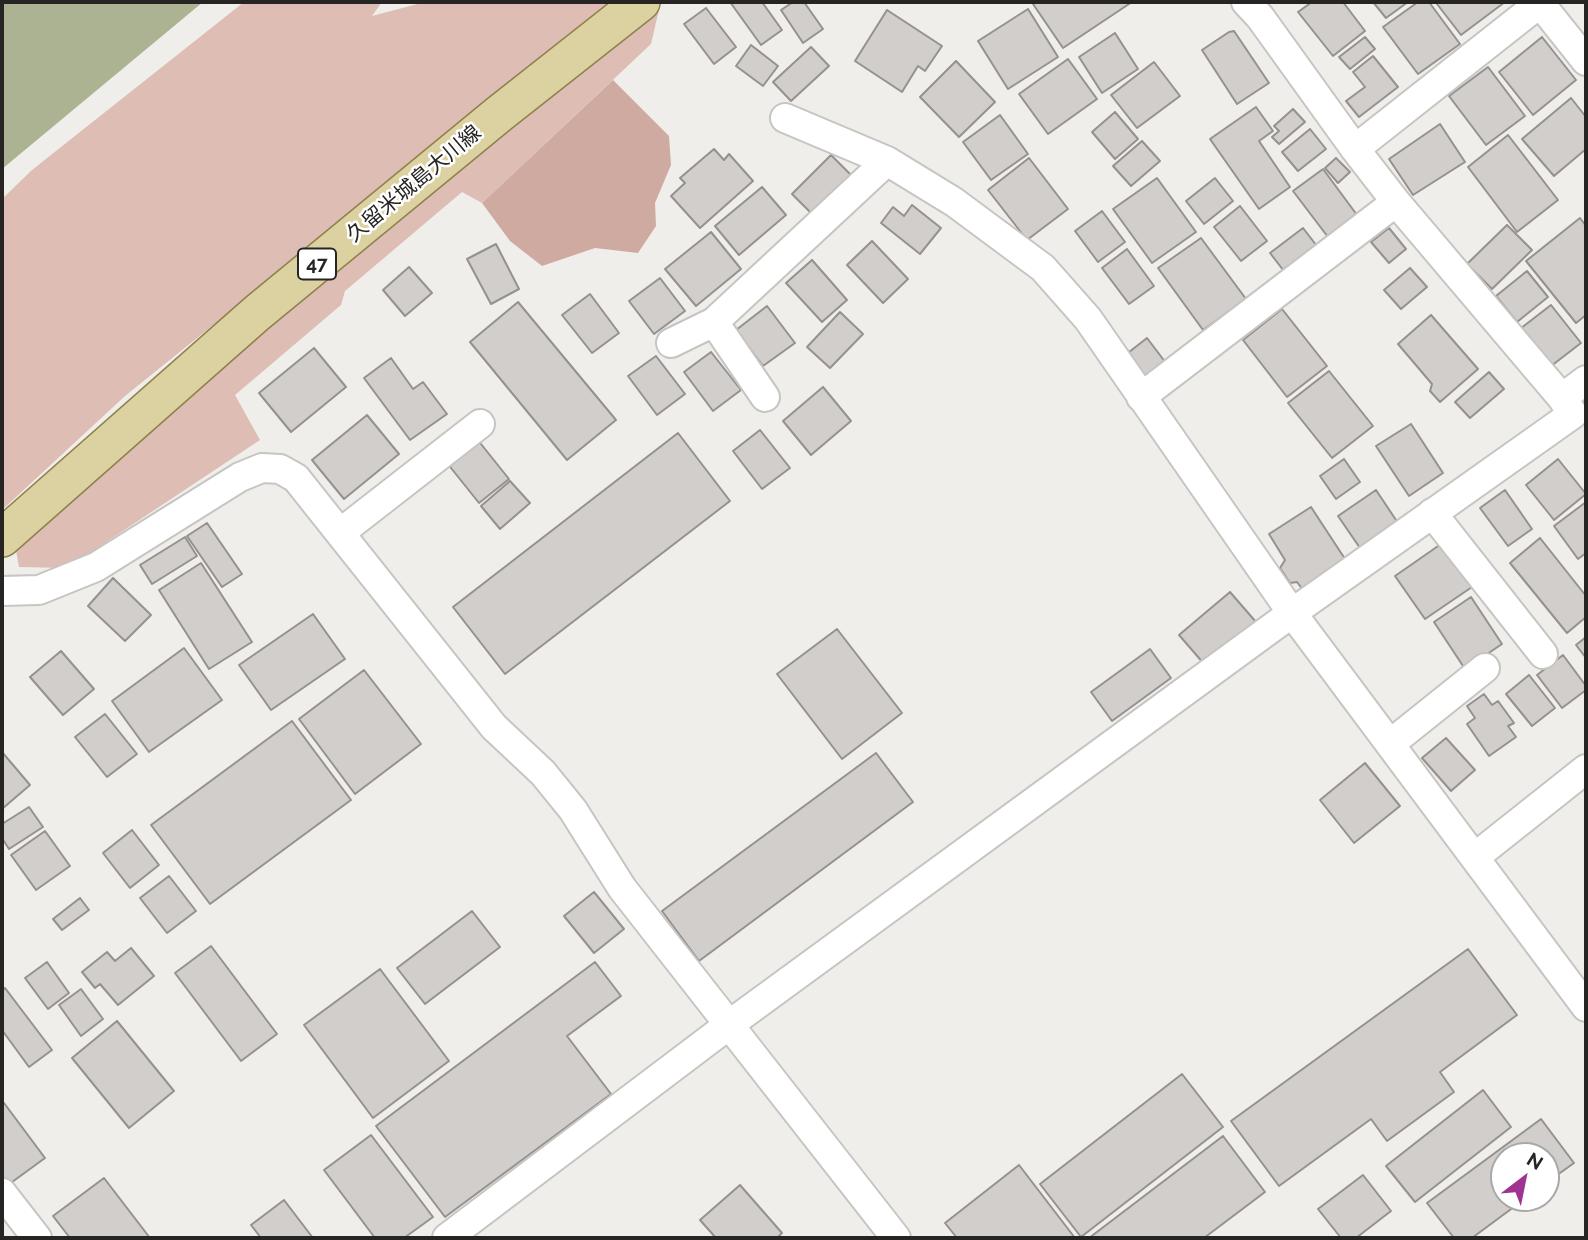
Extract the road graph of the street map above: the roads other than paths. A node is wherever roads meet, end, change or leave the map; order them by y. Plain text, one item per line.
1 (641, 2) edge
2 (1540, 3) edge
3 (1262, 7) edge
4 (1586, 61) edge
5 (785, 118) dead end
6 (1355, 149) junction
7 (887, 161) junction
8 (1396, 202) junction
9 (715, 322) junction
10 (671, 343) dead end
11 (1586, 380) edge
12 (765, 397) dead end
13 (1141, 397) junction
14 (1574, 414) edge
15 (480, 424) dead end
16 (1432, 513) junction
17 (340, 533) junction
18 (2, 538) edge
19 (2, 591) edge
20 (1292, 612) junction
21 (1543, 654) dead end
22 (1485, 668) dead end
23 (1390, 744) junction
24 (1586, 769) edge
25 (1475, 858) junction
26 (1586, 1007) edge
27 (730, 1024) junction
28 (2, 1193) edge
29 (37, 1238) edge
30 (447, 1238) edge
31 (896, 1238) edge

1 - 18 main road, 久留米城島大川線 / 47
2 - 4 street
2 - 6 street
3 - 6 street
5 - 7 street
6 - 8 street
7 - 9 street
7 - 13 street
8 - 13 street
8 - 14 street
9 - 10 street
9 - 12 street
11 - 14 street
13 - 20 street
14 - 16 street
15 - 17 street
16 - 20 street
16 - 21 street
17 - 19 street
17 - 27 street
20 - 23 street
20 - 27 street
22 - 23 street
23 - 25 street
24 - 25 street
25 - 26 street
27 - 30 street
27 - 31 street
28 - 29 street

